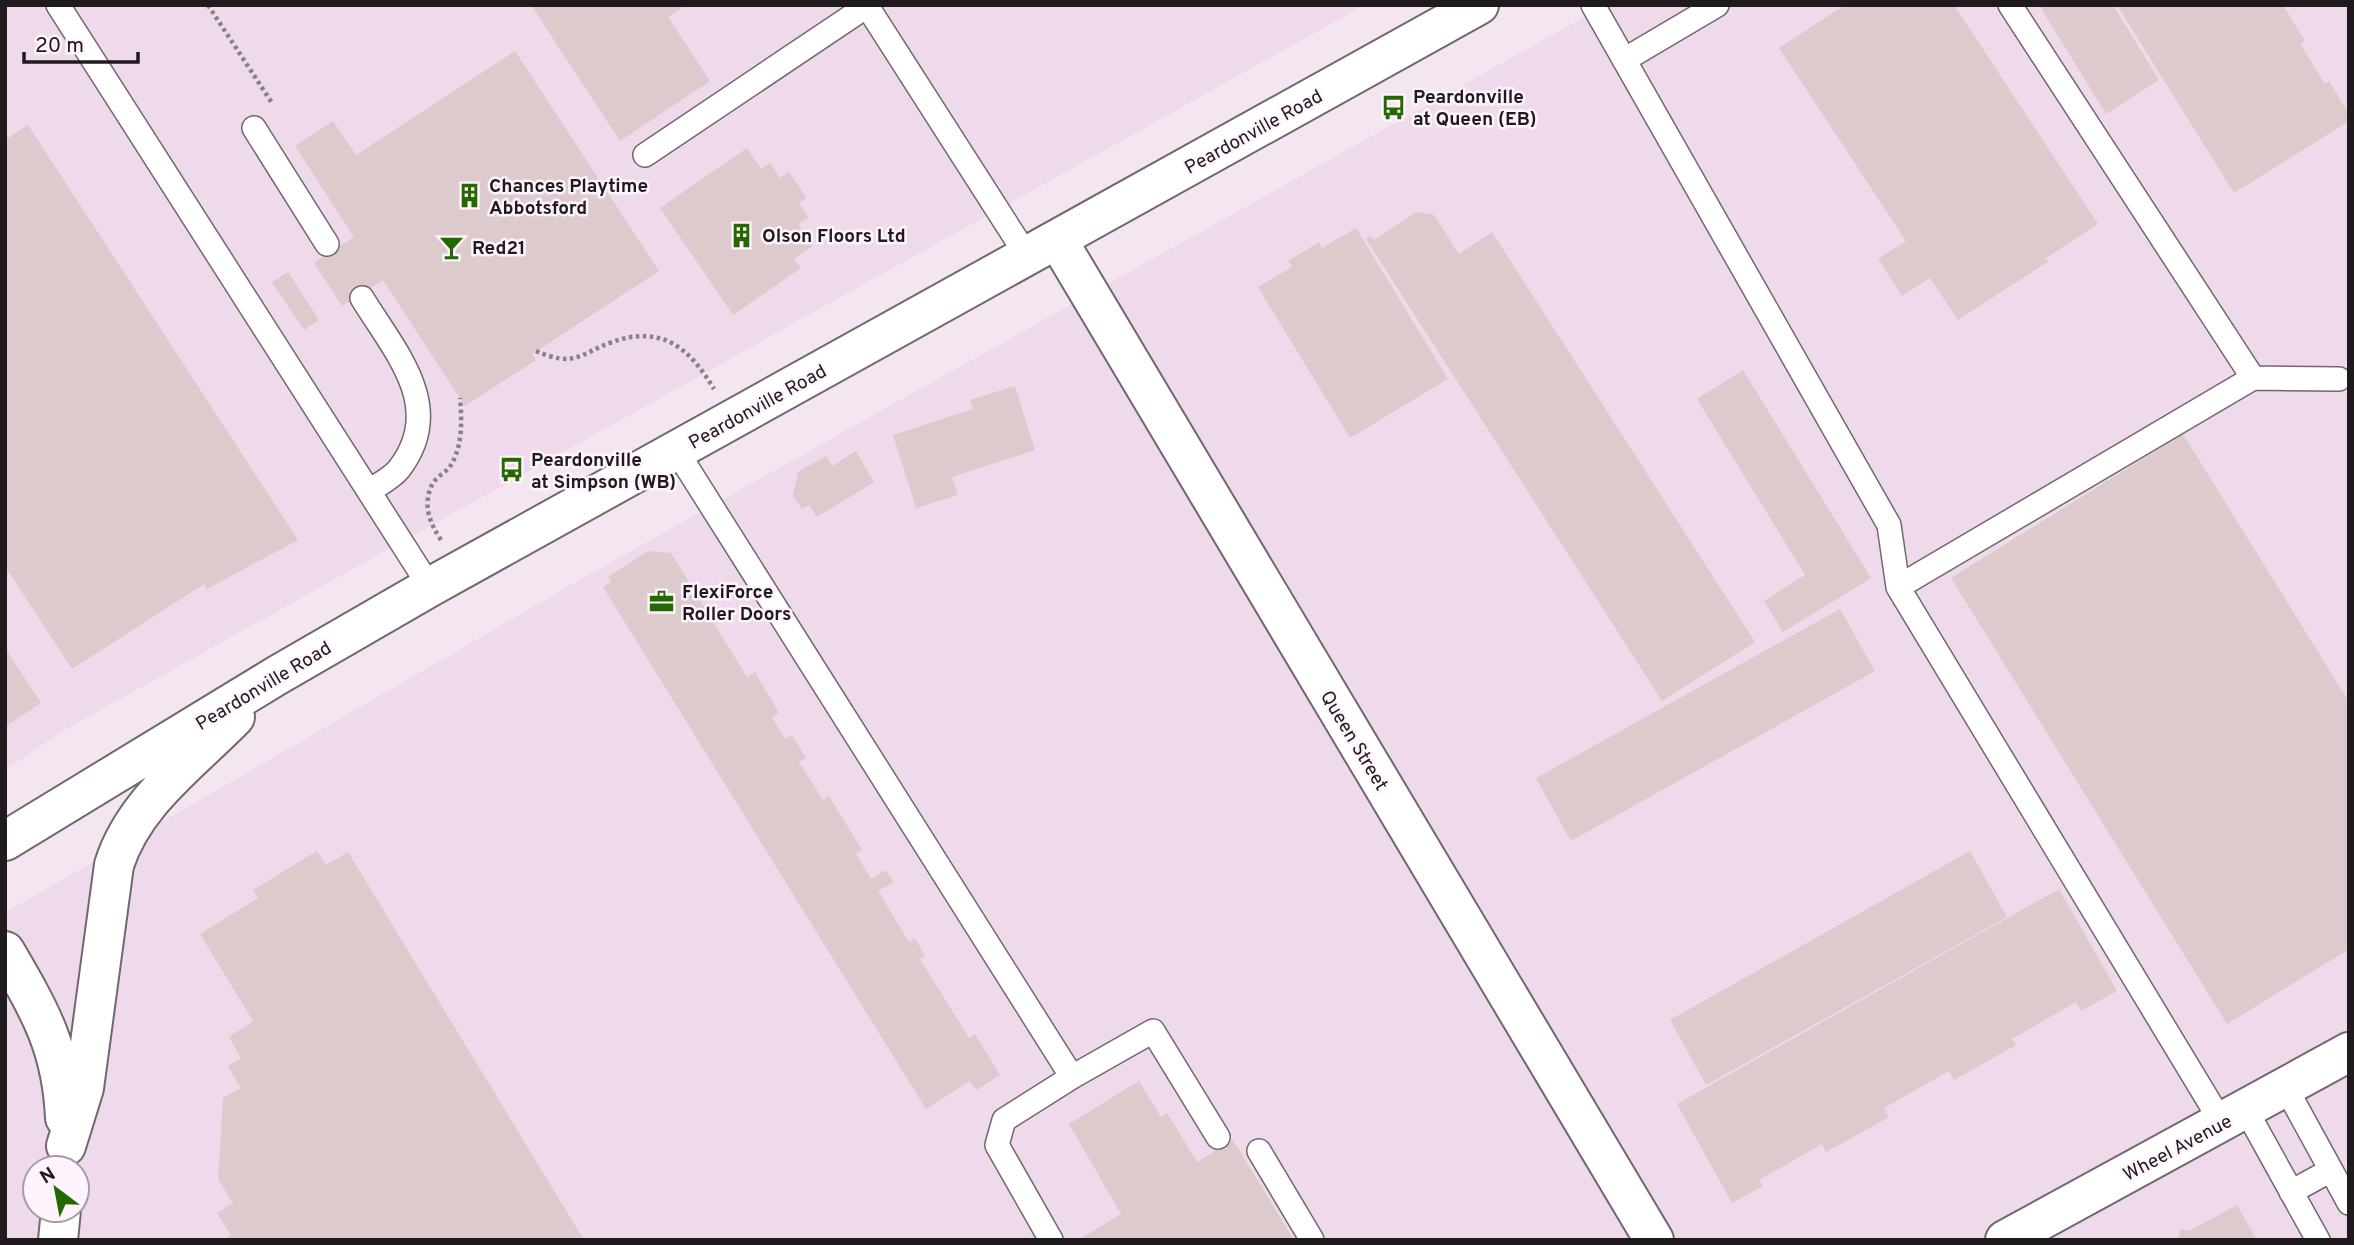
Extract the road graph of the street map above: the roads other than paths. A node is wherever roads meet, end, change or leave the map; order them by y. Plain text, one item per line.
1 (58, 5) edge
2 (1479, 5) edge
3 (1593, 5) edge
4 (1717, 5) edge
5 (2010, 5) edge
6 (1624, 60) junction
7 (254, 128) dead end
8 (645, 155) dead end
9 (327, 244) dead end
10 (1042, 248) junction
11 (362, 299) dead end
12 (2253, 378) junction
13 (2345, 381) edge
14 (677, 450) junction
15 (369, 491) junction
16 (445, 578) junction
17 (1898, 587) junction
18 (276, 676) junction
19 (5, 841) edge
20 (5, 951) edge
21 (2349, 1052) edge
22 (1072, 1077) junction
23 (2286, 1088) junction
24 (2234, 1116) junction
25 (1218, 1137) dead end
26 (1259, 1151) dead end
27 (65, 1154) edge
28 (66, 1154) edge
29 (2331, 1170) junction
30 (2291, 1192) junction
31 (2349, 1203) edge
32 (1051, 1240) edge
33 (1311, 1240) edge
34 (1654, 1240) edge
35 (2005, 1240) edge
36 (2318, 1240) edge

1 - 15 lane
2 - 10 main road, Peardonville Road
3 - 6 lane
4 - 6 lane
5 - 12 lane
6 - 17 lane
7 - 9 lane
8 - 10 lane
10 - 14 main road, Peardonville Road
10 - 34 main road, Queen Street
11 - 15 lane
12 - 13 lane
12 - 17 lane
14 - 16 main road, Peardonville Road
14 - 22 lane
15 - 16 lane
16 - 18 main road, Peardonville Road
17 - 24 lane
18 - 19 main road, Peardonville Road
18 - 28 main road
20 - 27 main road
21 - 23 main road, Wheel Avenue
22 - 25 lane
22 - 32 lane
23 - 24 main road, Wheel Avenue
23 - 29 lane
24 - 30 lane
24 - 35 main road, Wheel Avenue
26 - 33 lane
29 - 30 lane
29 - 31 lane
30 - 36 lane

